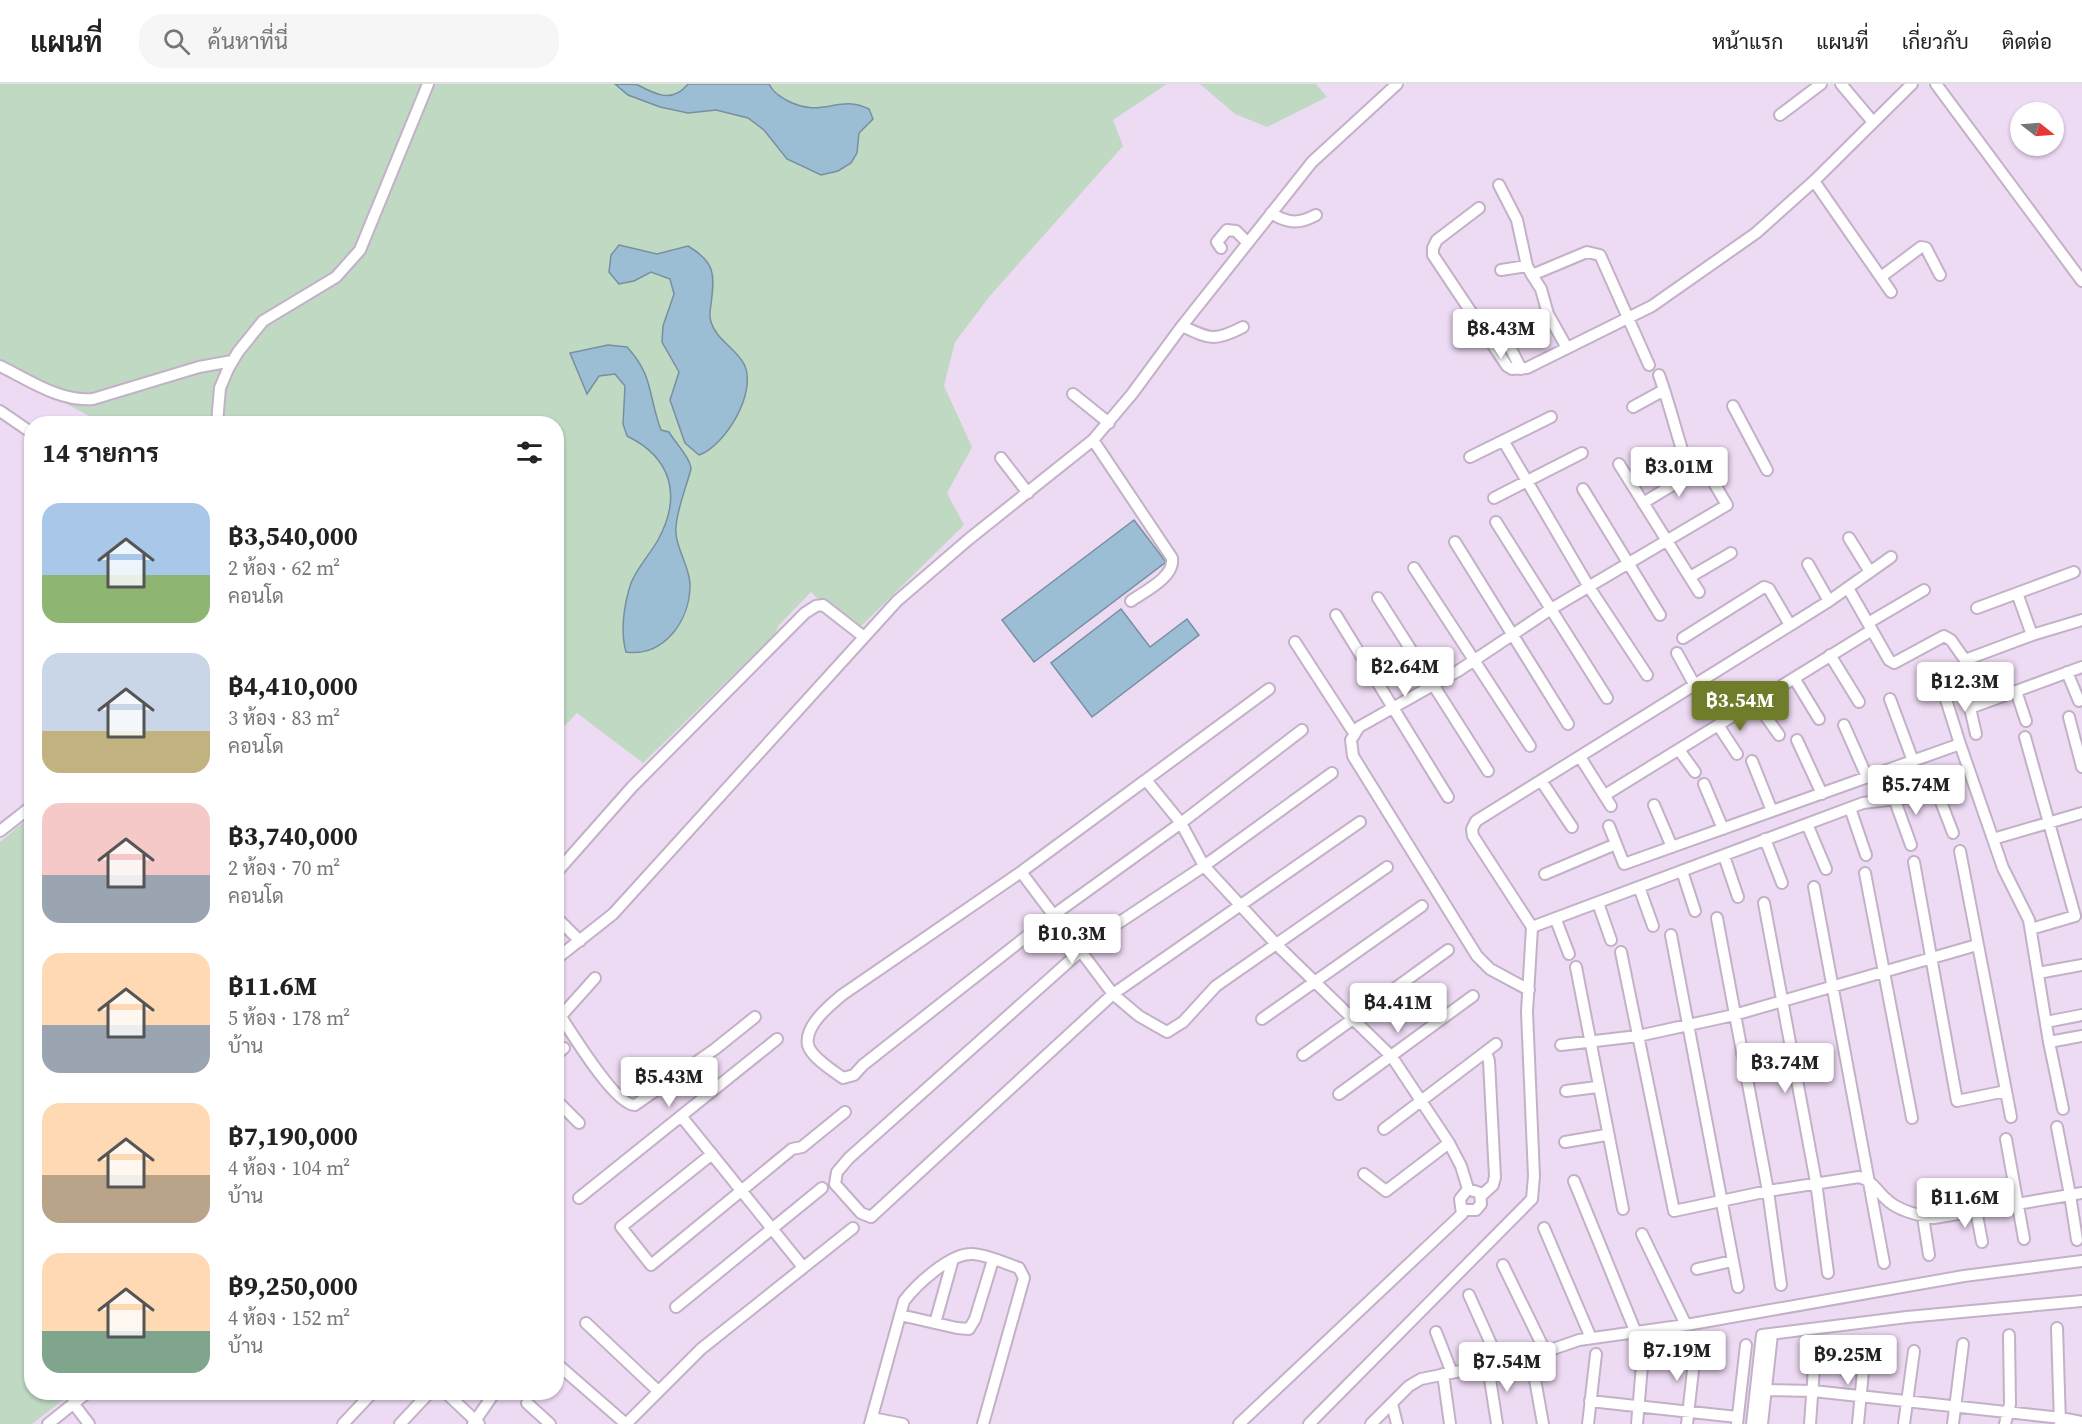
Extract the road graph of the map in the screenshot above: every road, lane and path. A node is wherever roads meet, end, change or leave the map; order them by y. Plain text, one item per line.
1 (428, 84) edge
2 (1397, 84) edge
3 (1821, 84) edge
4 (1841, 84) edge
5 (1912, 84) edge
6 (1936, 84) edge
7 (1780, 115) dead end
8 (1874, 122) junction
9 (1814, 181) junction
10 (1499, 185) dead end
11 (1479, 208) dead end
12 (1271, 213) junction
13 (1316, 215) dead end
14 (1248, 243) junction
15 (1221, 249) dead end
16 (1501, 270) dead end
17 (1530, 270) junction
18 (1940, 275) dead end
19 (1881, 277) junction
20 (2082, 281) edge
21 (1891, 292) dead end
22 (1628, 319) junction
23 (1182, 326) junction
24 (1243, 327) dead end
25 (1505, 337) dead end
26 (1567, 348) junction
27 (232, 361) junction
28 (1649, 365) dead end
29 (0, 366) edge
30 (1521, 369) junction
31 (1659, 375) dead end
32 (1664, 390) junction
33 (1073, 394) dead end
34 (1733, 406) dead end
35 (1633, 407) dead end
36 (0, 411) edge
37 (218, 416) edge
38 (1551, 417) dead end
39 (1109, 423) junction
40 (24, 428) edge
41 (1093, 440) junction
42 (1504, 442) junction
43 (1582, 453) dead end
44 (1470, 457) dead end
45 (1001, 458) dead end
46 (1619, 464) dead end
47 (1767, 470) dead end
48 (1690, 474) junction
49 (1524, 481) junction
50 (1583, 489) dead end
51 (1028, 493) junction
52 (1494, 498) dead end
53 (1644, 503) junction
54 (1496, 522) dead end
55 (1849, 538) dead end
56 (1667, 540) junction
57 (1455, 542) dead end
58 (1731, 553) dead end
59 (1892, 557) dead end
60 (1629, 564) junction
61 (1808, 564) dead end
62 (1414, 568) dead end
63 (1870, 572) junction
64 (2074, 572) dead end
65 (1690, 577) junction
66 (1589, 587) junction
67 (1848, 588) junction
68 (1924, 590) dead end
69 (1699, 592) dead end
70 (2017, 593) junction
71 (1378, 598) dead end
72 (1829, 601) junction
73 (1131, 602) dead end
74 (1977, 608) dead end
75 (1551, 609) junction
76 (1336, 615) dead end
77 (1660, 615) dead end
78 (2082, 620) edge
79 (1790, 625) junction
80 (1870, 627) junction
81 (1512, 633) junction
82 (2032, 635) junction
83 (864, 637) junction
84 (1683, 638) dead end
85 (1295, 642) dead end
86 (1677, 653) dead end
87 (1830, 656) junction
88 (1965, 660) junction
89 (1474, 661) junction
90 (2082, 666) edge
91 (2067, 672) junction
92 (1647, 675) dead end
93 (1794, 678) junction
94 (1434, 684) junction
95 (1694, 684) junction
96 (1269, 689) dead end
97 (1943, 690) dead end
98 (2016, 691) junction
99 (1607, 698) dead end
100 (1890, 699) dead end
101 (1755, 701) junction
102 (2079, 701) dead end
103 (1859, 702) dead end
104 (1394, 706) junction
105 (1970, 708) junction
106 (2069, 717) dead end
107 (1819, 719) dead end
108 (2026, 721) dead end
109 (1568, 724) dead end
110 (1718, 725) junction
111 (1844, 725) dead end
112 (1302, 730) dead end
113 (1354, 733) junction
114 (1976, 734) dead end
115 (1779, 735) dead end
116 (2025, 736) dead end
117 (1797, 740) dead end
118 (1960, 744) junction
119 (1530, 746) dead end
120 (1679, 750) junction
121 (1737, 754) dead end
122 (1580, 757) junction
123 (1752, 761) dead end
124 (1913, 761) junction
125 (2082, 767) edge
126 (1488, 771) dead end
127 (1695, 772) dead end
128 (1332, 773) dead end
129 (1867, 777) junction
130 (1146, 780) junction
131 (1542, 782) junction
132 (1704, 784) dead end
133 (1822, 794) junction
134 (1605, 795) junction
135 (1448, 797) dead end
136 (1893, 798) junction
137 (1654, 805) dead end
138 (1611, 806) dead end
139 (1850, 808) junction
140 (1772, 811) junction
141 (24, 812) edge
142 (2082, 813) edge
143 (1360, 822) dead end
144 (2049, 823) junction
145 (1181, 824) junction
146 (1807, 824) junction
147 (1609, 826) dead end
148 (1572, 827) dead end
149 (1723, 829) junction
150 (0, 831) edge
151 (1953, 833) dead end
152 (1765, 839) junction
153 (1993, 839) junction
154 (1616, 844) junction
155 (1911, 845) dead end
156 (1672, 847) junction
157 (1960, 851) dead end
158 (1866, 855) dead end
159 (1724, 856) junction
160 (1914, 862) dead end
161 (564, 864) edge
162 (1204, 866) junction
163 (1388, 867) dead end
164 (1826, 868) dead end
165 (1682, 871) junction
166 (1021, 873) junction
167 (1865, 873) dead end
168 (1545, 874) dead end
169 (1782, 884) dead end
170 (1639, 886) junction
171 (1814, 887) dead end
172 (1738, 897) dead end
173 (1598, 903) junction
174 (1764, 903) dead end
175 (1422, 906) dead end
176 (1242, 907) junction
177 (1695, 911) dead end
178 (1054, 914) junction
179 (1717, 918) dead end
180 (1556, 920) junction
181 (564, 925) edge
182 (1653, 926) dead end
183 (1532, 927) junction
184 (2031, 929) junction
185 (1671, 935) dead end
186 (1611, 940) dead end
187 (580, 941) junction
188 (1277, 945) junction
189 (1977, 945) junction
190 (1448, 950) dead end
191 (1081, 952) junction
192 (1621, 952) dead end
193 (564, 953) edge
194 (1569, 954) dead end
195 (1931, 958) junction
196 (2082, 965) edge
197 (1576, 967) dead end
198 (1884, 972) junction
199 (2038, 973) junction
200 (595, 978) dead end
201 (1316, 982) junction
202 (1833, 987) junction
203 (1529, 990) junction
204 (1113, 994) junction
205 (1473, 996) dead end
206 (1783, 1001) junction
207 (564, 1007) edge
208 (2082, 1015) edge
209 (1734, 1016) junction
210 (755, 1017) dead end
211 (1262, 1019) dead end
212 (1355, 1019) junction
213 (564, 1020) edge
214 (2046, 1022) junction
215 (1688, 1023) junction
216 (1638, 1036) junction
217 (2082, 1036) edge
218 (777, 1039) dead end
219 (1589, 1042) junction
220 (2049, 1042) junction
221 (1496, 1044) dead end
222 (1562, 1045) dead end
223 (1486, 1052) junction
224 (1303, 1056) dead end
225 (1392, 1057) junction
226 (1597, 1088) junction
227 (1566, 1091) dead end
228 (2006, 1091) junction
229 (1340, 1095) dead end
230 (1422, 1099) junction
231 (564, 1108) edge
232 (2063, 1109) dead end
233 (845, 1112) dead end
234 (681, 1116) junction
235 (2011, 1117) dead end
236 (1912, 1118) dead end
237 (579, 1123) dead end
238 (2057, 1127) dead end
239 (1384, 1129) dead end
240 (1606, 1135) junction
241 (2006, 1139) dead end
242 (1565, 1142) dead end
243 (1449, 1143) junction
244 (712, 1154) junction
245 (1364, 1174) dead end
246 (1870, 1180) junction
247 (1574, 1181) dead end
248 (1816, 1182) junction
249 (822, 1188) dead end
250 (1468, 1189) junction
251 (742, 1191) junction
252 (1768, 1191) junction
253 (2082, 1193) edge
254 (2070, 1195) junction
255 (1481, 1196) junction
256 (579, 1198) dead end
257 (1720, 1200) junction
258 (2016, 1202) junction
259 (1623, 1209) dead end
260 (1976, 1210) junction
261 (1462, 1214) junction
262 (1923, 1217) junction
263 (853, 1228) dead end
264 (1544, 1228) dead end
265 (772, 1229) junction
266 (1642, 1234) dead end
267 (2024, 1239) dead end
268 (2077, 1240) dead end
269 (1982, 1242) dead end
270 (1929, 1255) dead end
271 (953, 1259) junction
272 (993, 1260) junction
273 (1732, 1261) junction
274 (2082, 1261) edge
275 (1884, 1263) dead end
276 (1503, 1265) dead end
277 (803, 1267) junction
278 (1697, 1269) dead end
279 (1828, 1274) dead end
280 (1781, 1285) dead end
281 (1738, 1287) dead end
282 (1469, 1294) dead end
283 (2082, 1300) edge
284 (676, 1307) dead end
285 (900, 1315) junction
286 (586, 1323) dead end
287 (935, 1323) junction
288 (1686, 1325) junction
289 (2057, 1328) dead end
290 (1436, 1332) dead end
291 (1636, 1333) junction
292 (1772, 1334) junction
293 (2010, 1335) dead end
294 (1591, 1338) junction
295 (1696, 1343) dead end
296 (1963, 1344) dead end
297 (1746, 1345) dead end
298 (1865, 1350) dead end
299 (1914, 1351) dead end
300 (1546, 1353) junction
301 (1596, 1354) dead end
302 (1643, 1354) dead end
303 (1815, 1354) dead end
304 (1531, 1357) junction
305 (1500, 1364) junction
306 (1488, 1366) junction
307 (564, 1370) edge
308 (1447, 1373) junction
309 (657, 1390) junction
310 (1766, 1390) junction
311 (1813, 1391) junction
312 (1862, 1397) junction
313 (77, 1400) edge
314 (366, 1400) edge
315 (422, 1400) edge
316 (454, 1400) edge
317 (490, 1400) edge
318 (1590, 1401) junction
319 (1906, 1402) junction
320 (73, 1403) junction
321 (527, 1403) dead end
322 (1392, 1404) junction
323 (1639, 1406) junction
324 (1955, 1407) junction
325 (1689, 1412) junction
326 (2006, 1418) edge
327 (1737, 1420) edge
328 (871, 1421) edge
329 (2060, 1421) edge
330 (2082, 1422) edge
331 (476, 1423) edge
332 (48, 1424) edge
333 (89, 1424) edge
334 (343, 1424) edge
335 (400, 1424) edge
336 (550, 1424) edge
337 (903, 1424) edge
338 (983, 1424) edge
339 (1239, 1424) edge
340 (1310, 1424) edge
341 (1371, 1424) edge
342 (1397, 1424) edge
343 (1450, 1424) edge
344 (1497, 1424) edge
345 (1542, 1424) edge
346 (1588, 1424) edge
347 (1637, 1424) edge
348 (1687, 1424) edge
349 (1752, 1424) edge
350 (1762, 1424) edge
351 (1810, 1424) edge
352 (1858, 1424) edge
353 (1904, 1424) edge
354 (1953, 1424) edge

1 - 27 street
2 - 12 street
3 - 7 street
4 - 8 street
5 - 8 street
6 - 20 street
8 - 9 street
9 - 19 street
9 - 22 street
10 - 17 street
11 - 30 street
12 - 13 street
12 - 14 street
14 - 15 street
14 - 23 street
16 - 17 street
17 - 22 street
17 - 26 street
18 - 19 street
19 - 21 street
22 - 26 street
22 - 28 street
23 - 24 street
23 - 39 street
25 - 30 street
26 - 30 street
27 - 29 street
27 - 37 street
31 - 32 street
32 - 35 street
32 - 48 street
33 - 39 street
34 - 47 street
36 - 40 street
38 - 42 street
39 - 41 street
41 - 51 street
41 - 73 street
42 - 44 street
42 - 49 street
43 - 49 street
45 - 51 street
46 - 53 street
48 - 53 street
48 - 56 street
49 - 52 street
49 - 66 street
50 - 60 street
51 - 83 street
53 - 56 street
54 - 75 street
55 - 63 street
56 - 60 street
56 - 65 street
57 - 81 street
58 - 65 street
59 - 63 street
60 - 66 street
60 - 77 street
61 - 72 street
62 - 89 street
63 - 67 street
64 - 70 street
65 - 69 street
66 - 75 street
66 - 92 street
67 - 72 street
67 - 80 street
68 - 80 street
70 - 74 street
70 - 82 street
71 - 94 street
72 - 79 street
75 - 81 street
75 - 99 street
76 - 104 street
78 - 82 street
79 - 84 street
79 - 95 street
80 - 87 street
80 - 88 street
81 - 89 street
81 - 109 street
82 - 88 street
83 - 161 street
83 - 187 street
85 - 113 street
86 - 95 street
87 - 93 street
87 - 103 street
88 - 105 street
89 - 94 street
89 - 119 street
90 - 91 street
91 - 98 street
91 - 102 street
93 - 101 street
93 - 107 street
94 - 104 street
94 - 126 street
95 - 122 street
96 - 130 street
97 - 118 street
98 - 105 street
98 - 108 street
100 - 124 street
101 - 110 street
101 - 115 street
104 - 113 street
104 - 135 street
105 - 114 street
106 - 125 street
110 - 120 street
110 - 121 street
111 - 129 street
112 - 145 street
113 - 203 street
116 - 144 street
117 - 133 street
118 - 124 street
118 - 153 street
120 - 127 street
120 - 134 street
122 - 131 street
122 - 134 street
123 - 140 street
124 - 129 street
128 - 162 street
129 - 133 street
130 - 145 street
130 - 166 street
131 - 148 street
131 - 183 street
132 - 149 street
133 - 140 street
134 - 138 street
136 - 139 street
136 - 151 street
136 - 155 street
137 - 156 street
139 - 146 street
139 - 158 street
140 - 149 street
141 - 150 street
142 - 144 street
143 - 176 street
144 - 153 street
144 - 184 street
145 - 162 street
145 - 178 street
146 - 152 street
146 - 164 street
147 - 154 street
149 - 156 street
152 - 159 street
152 - 169 street
153 - 184 street
154 - 156 street
154 - 168 street
157 - 189 street
159 - 165 street
159 - 172 street
160 - 195 street
162 - 176 street
162 - 191 street
163 - 188 street
165 - 170 street
165 - 177 street
166 - 178 street
166 - 178 street
167 - 198 street
170 - 173 street
170 - 182 street
171 - 202 street
173 - 180 street
173 - 186 street
174 - 206 street
175 - 201 street
176 - 188 street
176 - 204 street
178 - 191 street
179 - 209 street
180 - 183 street
180 - 194 street
181 - 187 street
183 - 203 street
184 - 199 street
185 - 215 street
187 - 193 street
188 - 201 street
188 - 204 street
189 - 195 street
189 - 228 street
190 - 212 street
191 - 204 street
191 - 204 street
192 - 216 street
195 - 198 street
195 - 228 street
196 - 199 street
197 - 219 street
198 - 202 street
198 - 236 street
199 - 214 street
200 - 207 street
201 - 211 street
201 - 212 street
202 - 206 street
202 - 246 street
203 - 340 street
205 - 225 street
206 - 209 street
206 - 248 street
208 - 214 street
209 - 215 street
209 - 252 street
210 - 213 street
212 - 224 street
212 - 225 street
214 - 220 street
215 - 216 street
215 - 257 street
216 - 219 street
216 - 257 street
217 - 220 street
218 - 234 street
219 - 222 street
219 - 226 street
220 - 232 street
221 - 223 street
223 - 230 street
223 - 255 street
225 - 229 street
225 - 230 street
226 - 227 street
226 - 240 street
228 - 235 street
230 - 239 street
230 - 243 street
231 - 237 street
233 - 251 street
234 - 244 street
234 - 256 street
238 - 254 street
240 - 242 street
240 - 259 street
241 - 258 street
243 - 245 street
243 - 250 street
244 - 251 street
244 - 251 street
246 - 248 street
246 - 262 street
246 - 275 street
247 - 291 street
248 - 252 street
248 - 279 street
249 - 265 street
250 - 255 street
250 - 261 street
251 - 265 street
252 - 257 street
252 - 280 street
253 - 254 street
254 - 258 street
254 - 268 street
255 - 261 street
257 - 273 street
258 - 260 street
258 - 267 street
260 - 262 street
260 - 269 street
261 - 339 street
262 - 270 street
263 - 277 street
264 - 294 street
265 - 277 street
265 - 284 street
266 - 288 street
271 - 272 street
271 - 285 street
271 - 287 street
272 - 287 street
272 - 338 street
273 - 278 street
273 - 281 street
274 - 288 street
276 - 300 street
277 - 309 street
282 - 305 street
283 - 292 street
285 - 287 street
285 - 328 street
286 - 309 street
288 - 291 street
289 - 329 street
290 - 308 street
291 - 294 street
292 - 310 street
292 - 349 street
293 - 326 street
294 - 300 street
295 - 325 street
296 - 324 street
297 - 327 street
298 - 312 street
299 - 319 street
300 - 304 street
301 - 318 street
302 - 323 street
303 - 311 street
304 - 305 street
304 - 345 street
305 - 306 street
306 - 308 street
306 - 344 street
307 - 309 street
308 - 322 street
308 - 343 street
310 - 311 street
310 - 350 street
311 - 312 street
311 - 351 street
312 - 319 street
312 - 352 street
313 - 320 street
314 - 334 street
315 - 335 street
316 - 331 street
317 - 331 street
318 - 323 street
318 - 346 street
319 - 324 street
319 - 353 street
320 - 332 street
320 - 333 street
321 - 336 street
322 - 341 street
322 - 342 street
323 - 325 street
323 - 347 street
324 - 326 street
324 - 354 street
325 - 327 street
325 - 348 street
326 - 329 street
328 - 337 street
329 - 330 street

